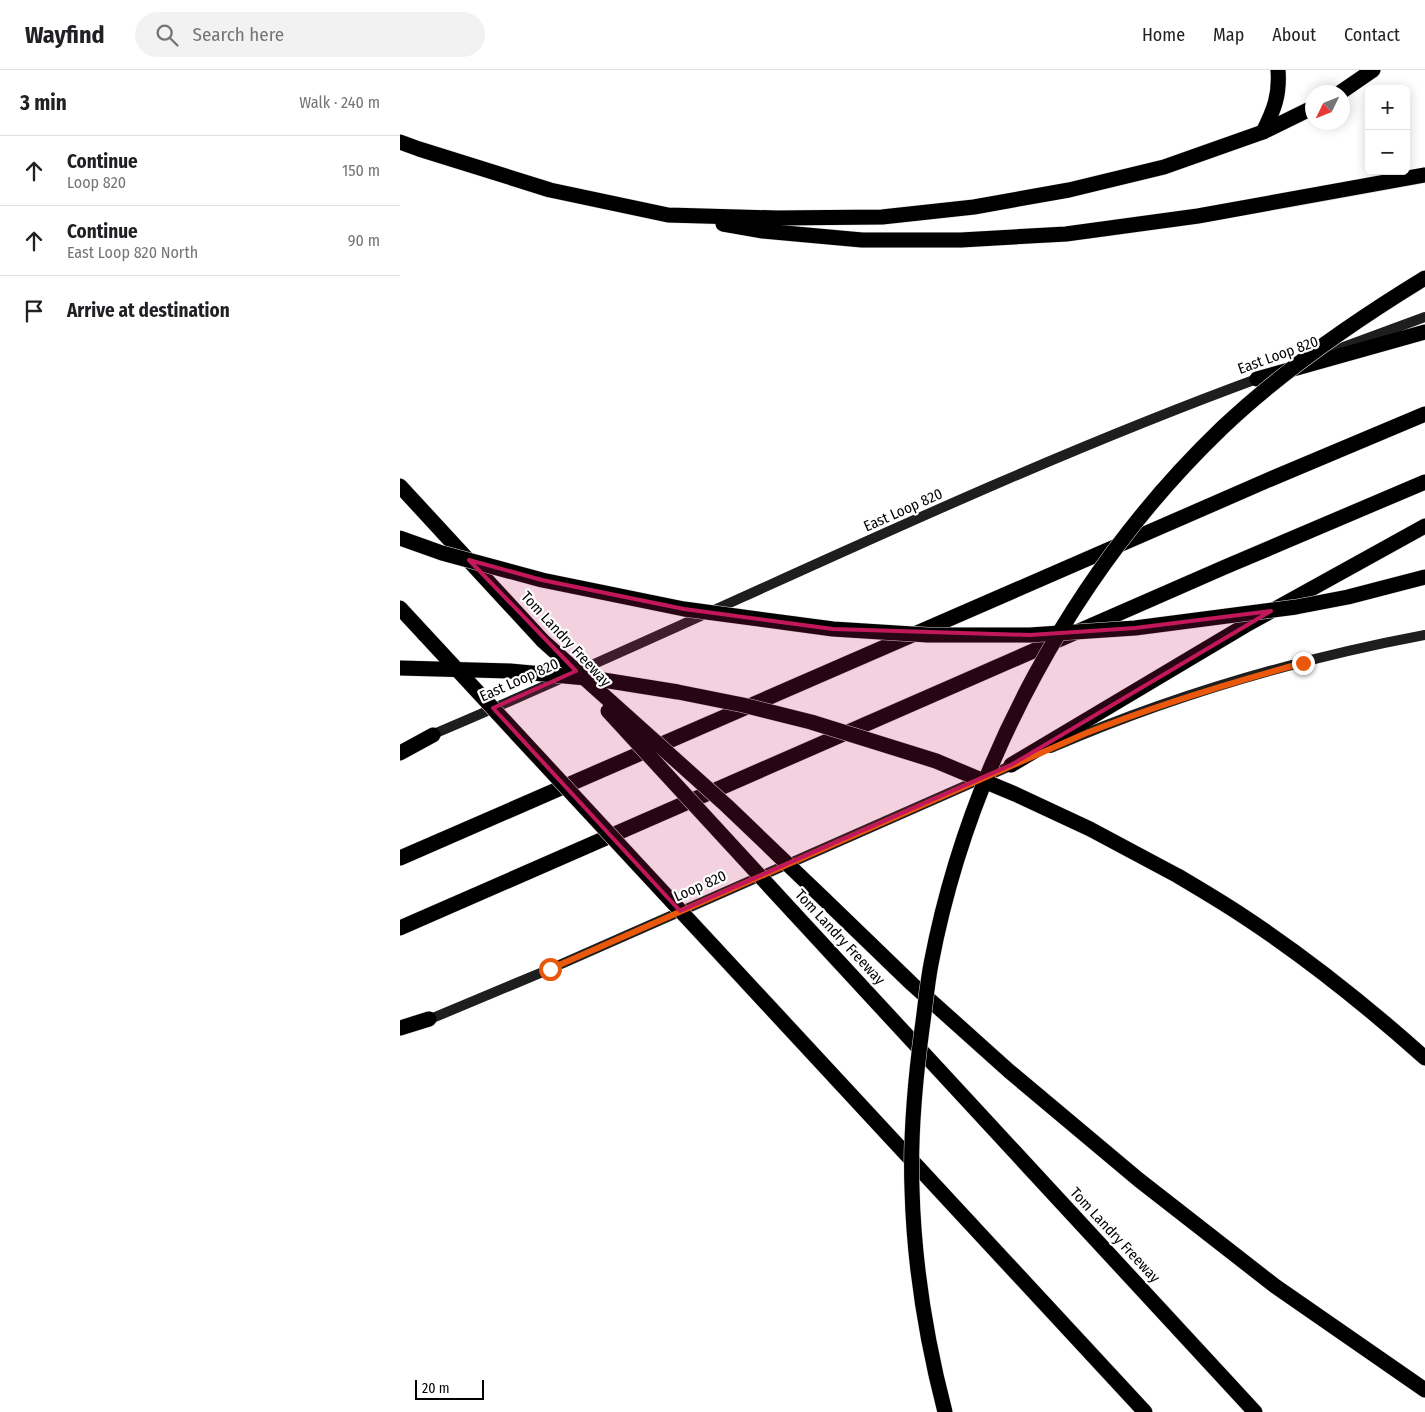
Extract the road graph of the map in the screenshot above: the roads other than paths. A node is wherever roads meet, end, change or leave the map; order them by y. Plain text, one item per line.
1 (1278, 70) edge
2 (1373, 70) edge
3 (1350, 86) edge
4 (1305, 111) edge
5 (1263, 132) junction
6 (400, 142) edge
7 (1425, 175) edge
8 (668, 215) junction
9 (1425, 278) edge
10 (1425, 317) edge
11 (1425, 332) edge
12 (1257, 379) junction
13 (1425, 414) edge
14 (1425, 482) edge
15 (400, 486) edge
16 (1425, 526) edge
17 (400, 538) edge
18 (1425, 577) edge
19 (400, 608) edge
20 (1425, 635) edge
21 (543, 640) junction
22 (400, 668) edge
23 (433, 735) junction
24 (400, 748) edge
25 (400, 753) edge
26 (1011, 765) junction
27 (400, 858) edge
28 (400, 928) edge
29 (429, 1019) junction
30 (400, 1028) edge
31 (400, 1033) edge
32 (1425, 1058) edge
33 (1425, 1390) edge
34 (945, 1412) edge
35 (1144, 1412) edge
36 (1255, 1412) edge

1 - 5 highway
2 - 3 highway
4 - 5 highway
5 - 8 highway
6 - 8 highway
7 - 8 highway
9 - 34 highway, bridge
10 - 12 main road, East Loop 820
11 - 12 highway
12 - 23 main road, East Loop 820
13 - 27 highway
14 - 28 highway
15 - 21 highway, Tom Landry Freeway
16 - 26 highway
17 - 18 highway, bridge
19 - 35 highway, bridge
20 - 26 main road, Loop 820
21 - 33 highway, bridge
21 - 36 highway, Tom Landry Freeway, bridge
22 - 32 highway, bridge
23 - 24 main road, East Loop 820
23 - 25 highway
26 - 29 main road, Loop 820
29 - 30 highway
29 - 31 main road, Loop 820

